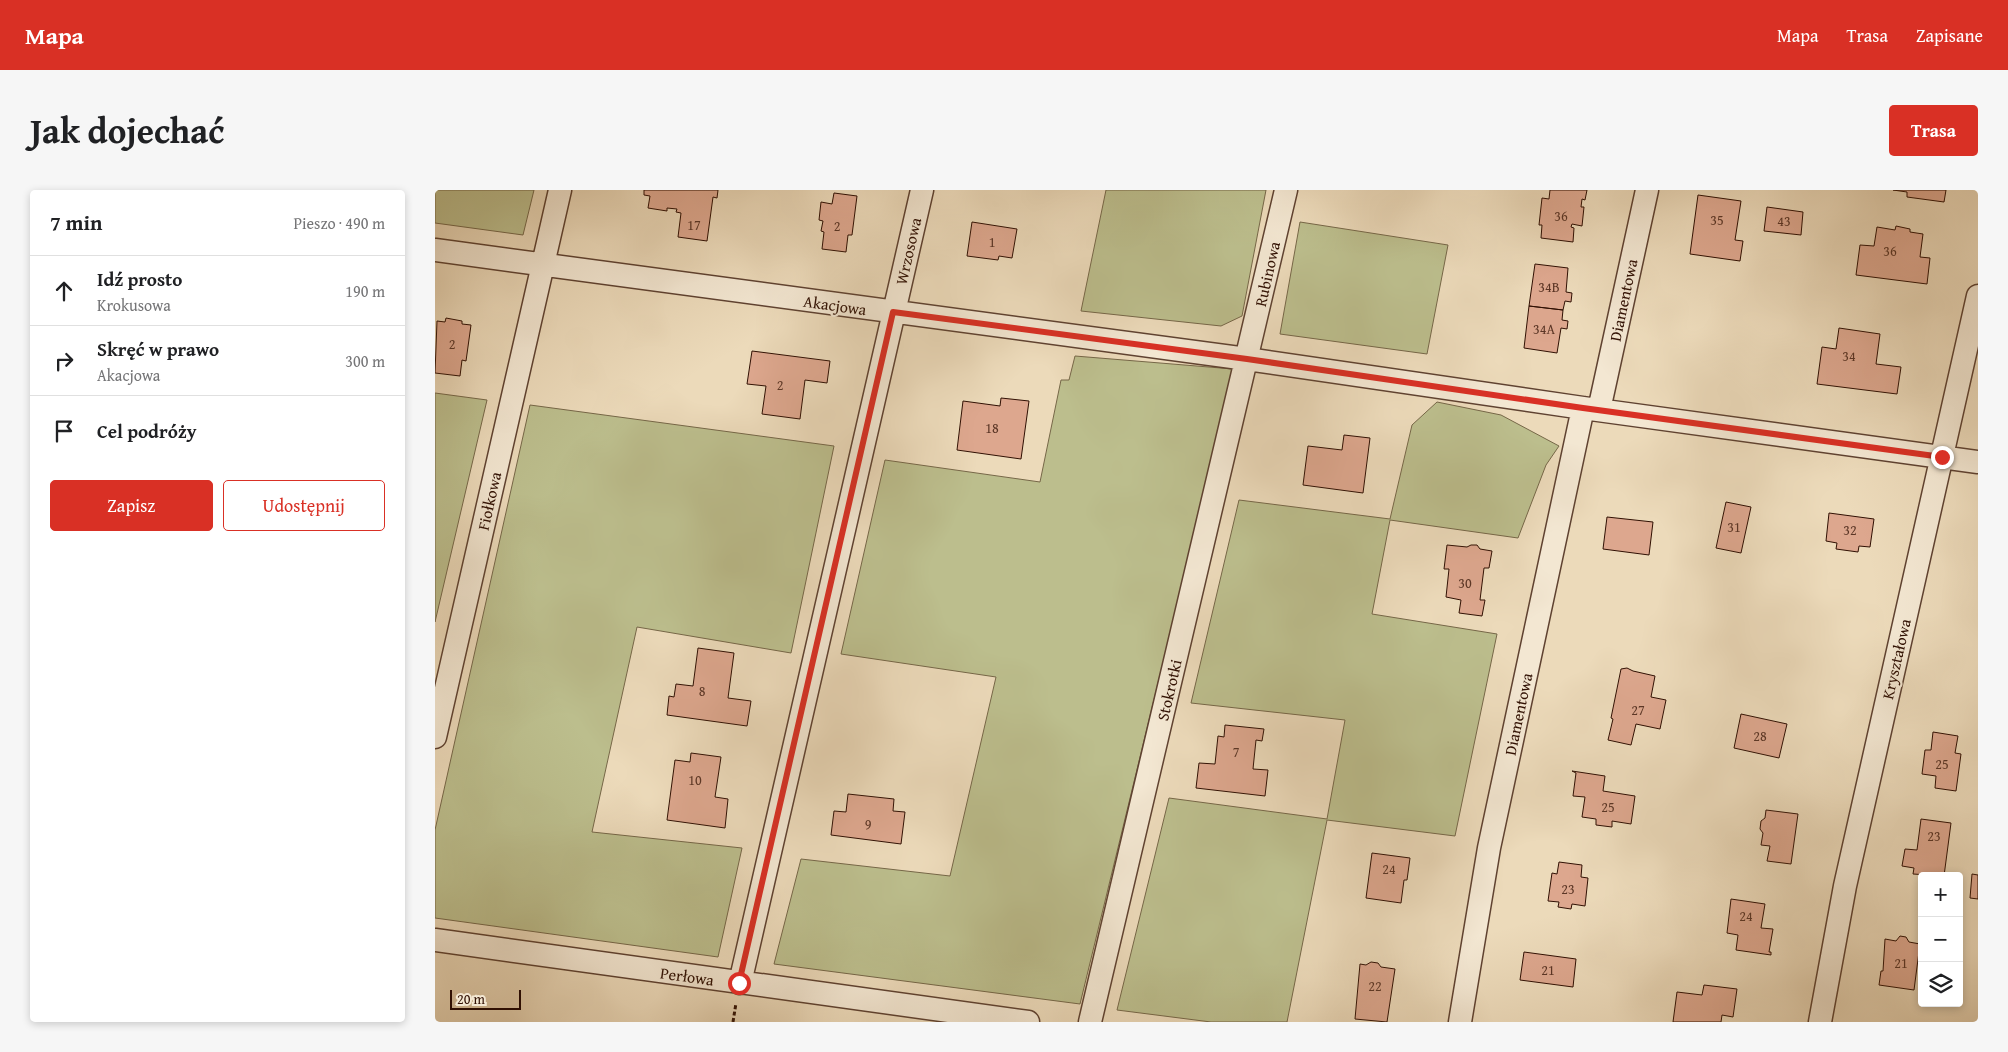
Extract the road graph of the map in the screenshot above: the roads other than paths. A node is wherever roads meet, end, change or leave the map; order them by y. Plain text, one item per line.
1 (559, 190) edge
2 (922, 190) edge
3 (1286, 190) edge
4 (1647, 190) edge
5 (435, 250) edge
6 (543, 265) junction
7 (1978, 296) edge
8 (893, 312) junction
9 (1247, 359) junction
10 (1591, 409) junction
11 (1942, 457) junction
12 (1978, 462) edge
13 (435, 736) edge
14 (435, 940) edge
15 (739, 983) junction
16 (1028, 1022) edge
17 (1090, 1022) edge
18 (1460, 1022) edge
19 (1820, 1022) edge

1 - 6 street, Fiołkowa
2 - 8 street, Wrzosowa
3 - 9 street, Rubinowa
4 - 10 street, Diamentowa
5 - 6 street, Akacjowa
6 - 8 street, Akacjowa
6 - 13 street, Fiołkowa
7 - 11 street, Kryształowa
8 - 9 street, Akacjowa
8 - 15 street, Wrzosowa
9 - 10 street, Akacjowa
9 - 17 street, Stokrotki
10 - 11 street, Akacjowa
10 - 18 street, Diamentowa
11 - 12 street, Akacjowa
11 - 19 street, Kryształowa
14 - 15 street, Perłowa
15 - 16 street, Perłowa

